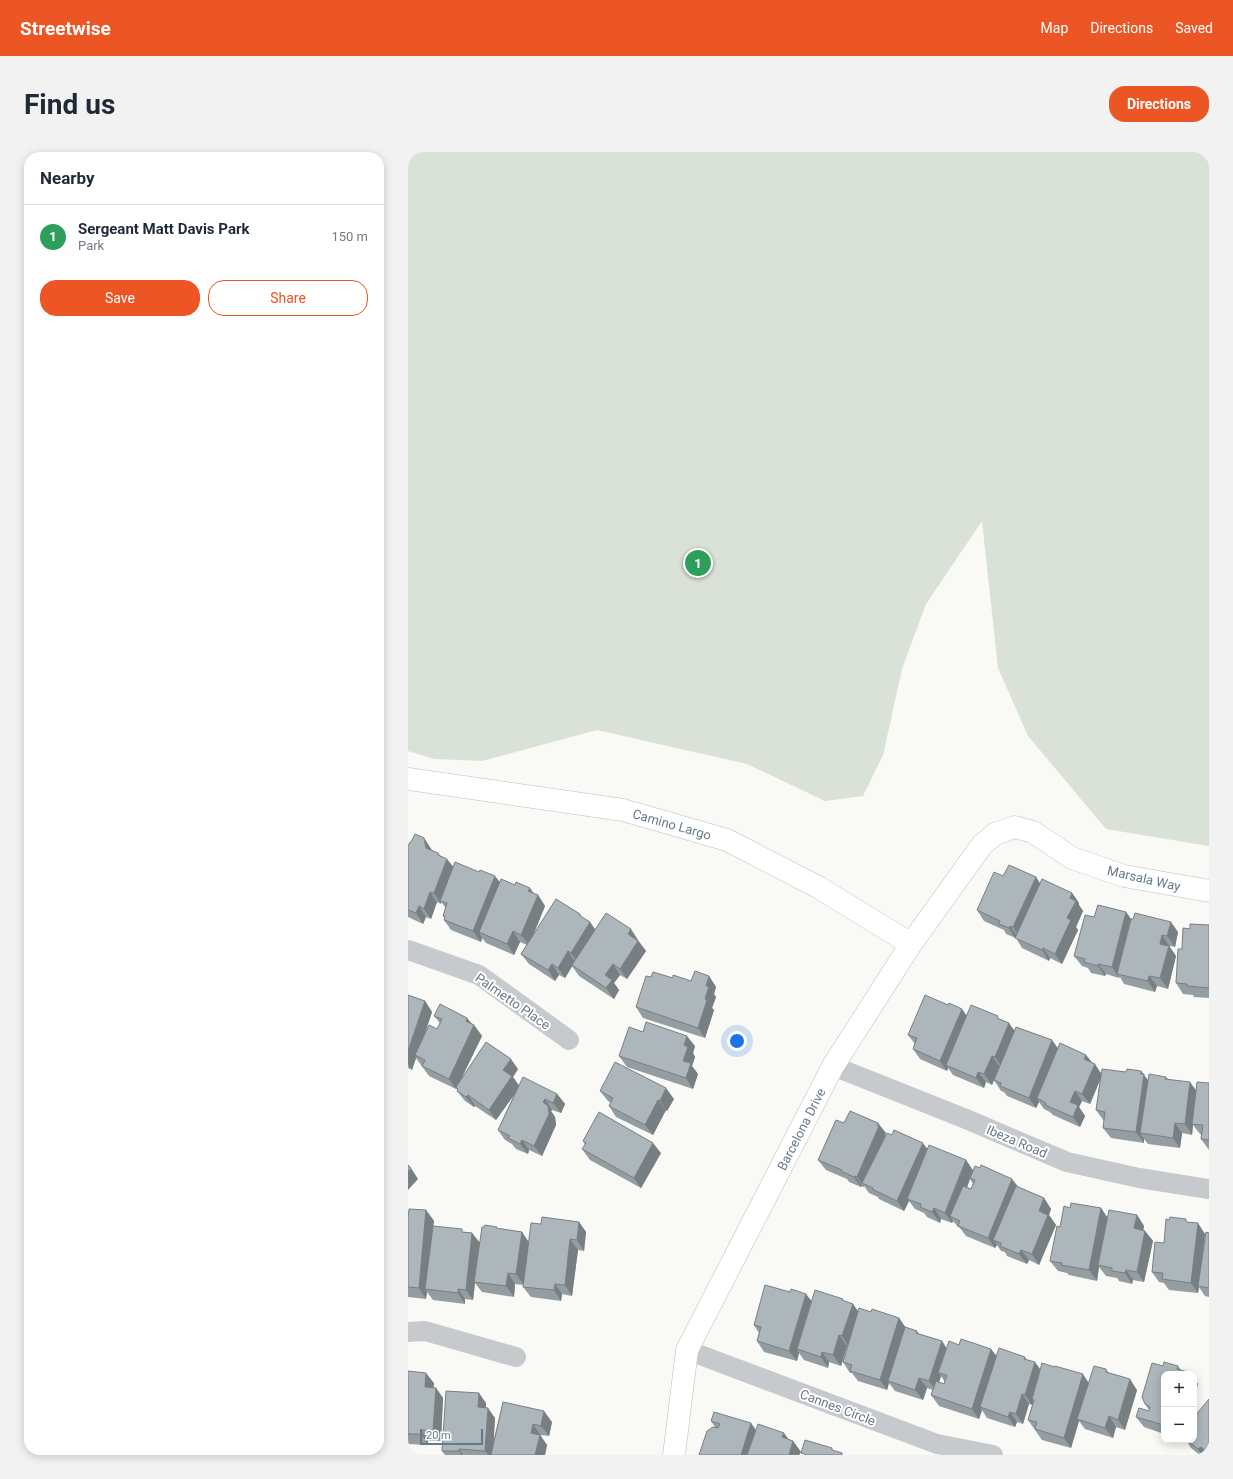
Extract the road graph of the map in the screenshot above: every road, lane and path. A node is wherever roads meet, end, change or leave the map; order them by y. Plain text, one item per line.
1 (408, 779) edge
2 (995, 834) joint
3 (1209, 892) edge
4 (911, 944) junction
5 (408, 950) edge
6 (570, 1040) dead end
7 (833, 1066) junction
8 (1209, 1189) edge
9 (408, 1332) edge
10 (687, 1350) junction
11 (516, 1357) dead end
12 (674, 1455) edge
13 (992, 1455) edge

1 - 4 street, Camino Largo
2 - 3 street, Marsala Way
2 - 4 street, Barcelona Drive
4 - 7 street, Barcelona Drive
5 - 6 street, Palmetto Place
7 - 8 street, Ibeza Road
7 - 10 street, Barcelona Drive
9 - 11 street
10 - 12 street, Barcelona Drive
10 - 13 street, Cannes Circle

